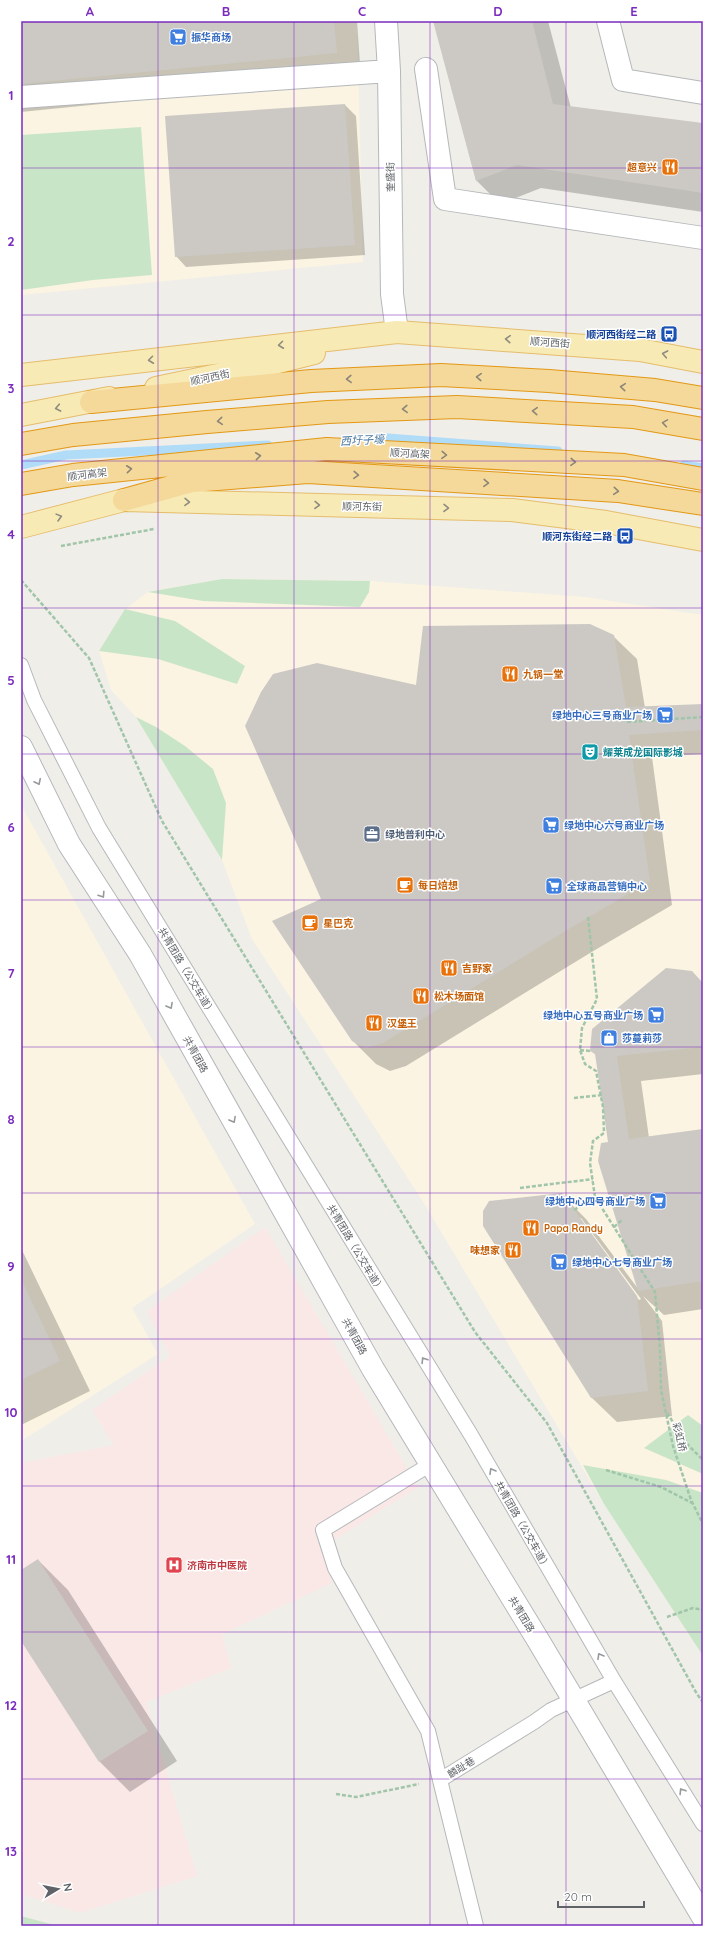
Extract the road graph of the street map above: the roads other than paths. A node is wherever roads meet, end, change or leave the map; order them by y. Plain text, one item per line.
1 (386, 21) edge
2 (608, 21) edge
3 (426, 69) dead end
4 (389, 71) junction
5 (703, 89) edge
6 (21, 97) edge
7 (703, 238) edge
8 (397, 332) junction
9 (703, 362) edge
10 (21, 375) edge
11 (703, 398) edge
12 (90, 402) junction
13 (21, 415) edge
14 (703, 429) edge
15 (21, 444) edge
16 (703, 479) edge
17 (21, 484) edge
18 (124, 500) junction
19 (703, 504) edge
20 (21, 527) edge
21 (703, 540) edge
22 (21, 665) edge
23 (21, 747) edge
24 (431, 1464) junction
25 (614, 1680) junction
26 (574, 1699) junction
27 (440, 1780) junction
28 (703, 1824) edge
29 (701, 1914) edge
30 (476, 1926) edge

1 - 4 main road, 奎盛街
2 - 5 main road
3 - 7 main road
4 - 6 main road
4 - 8 main road, 奎盛街
9 -> 8 main road, 顺河西街
8 -> 10 main road, 顺河西街
8 - 12 main road, 顺河西街
11 -> 12 highway
12 -> 13 main road, 顺河西街
14 -> 15 highway
17 -> 16 highway, 顺河高架
18 -> 19 highway
20 -> 18 main road, 顺河东街
18 -> 21 main road, 顺河东街
25 -> 22 lane, 共青团路（公交车道）
23 -> 24 main road, 共青团路
24 - 26 main road, 共青团路
24 - 27 lane
25 - 26 lane, 麟趾巷
28 -> 25 lane, 共青团路（公交车道）
26 - 27 lane, 麟趾巷
26 - 29 main road, 共青团路
27 - 30 lane, 麟趾巷

